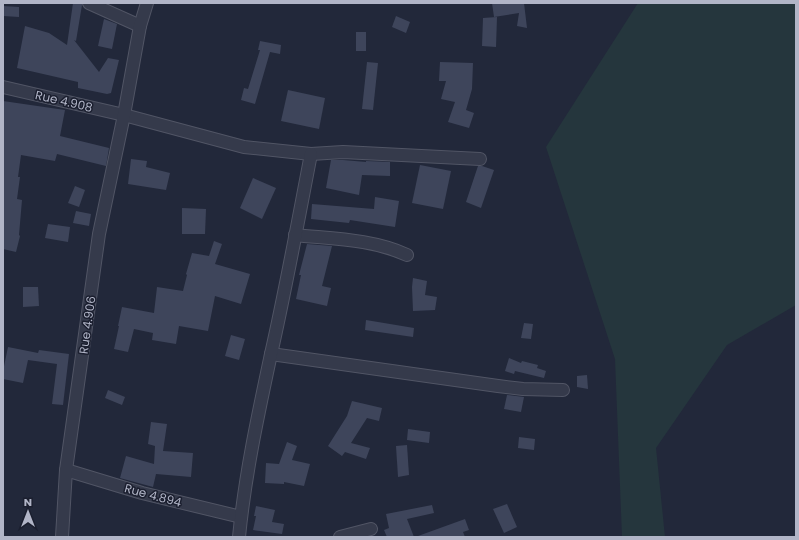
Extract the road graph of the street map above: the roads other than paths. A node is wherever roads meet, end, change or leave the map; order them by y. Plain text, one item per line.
1 (89, 3) edge
2 (147, 3) edge
3 (140, 26) junction
4 (3, 87) edge
5 (124, 114) junction
6 (311, 154) junction
7 (480, 159) dead end
8 (295, 235) junction
9 (406, 255) dead end
10 (272, 354) junction
11 (563, 390) dead end
12 (66, 470) junction
13 (241, 517) junction
14 (371, 529) dead end
15 (62, 537) edge
16 (239, 537) edge
17 (340, 537) edge

1 - 3 street
2 - 3 street, Rue 4.906
3 - 5 street, Rue 4.906
4 - 5 street, Rue 4.908
5 - 6 street, Rue 4.908
5 - 12 street, Rue 4.906
6 - 7 street, Rue 4.908
6 - 8 street
8 - 9 street
8 - 10 street
10 - 11 street
10 - 13 street
12 - 13 street, Rue 4.894
12 - 15 street, Rue 4.906
13 - 16 street
14 - 17 street

